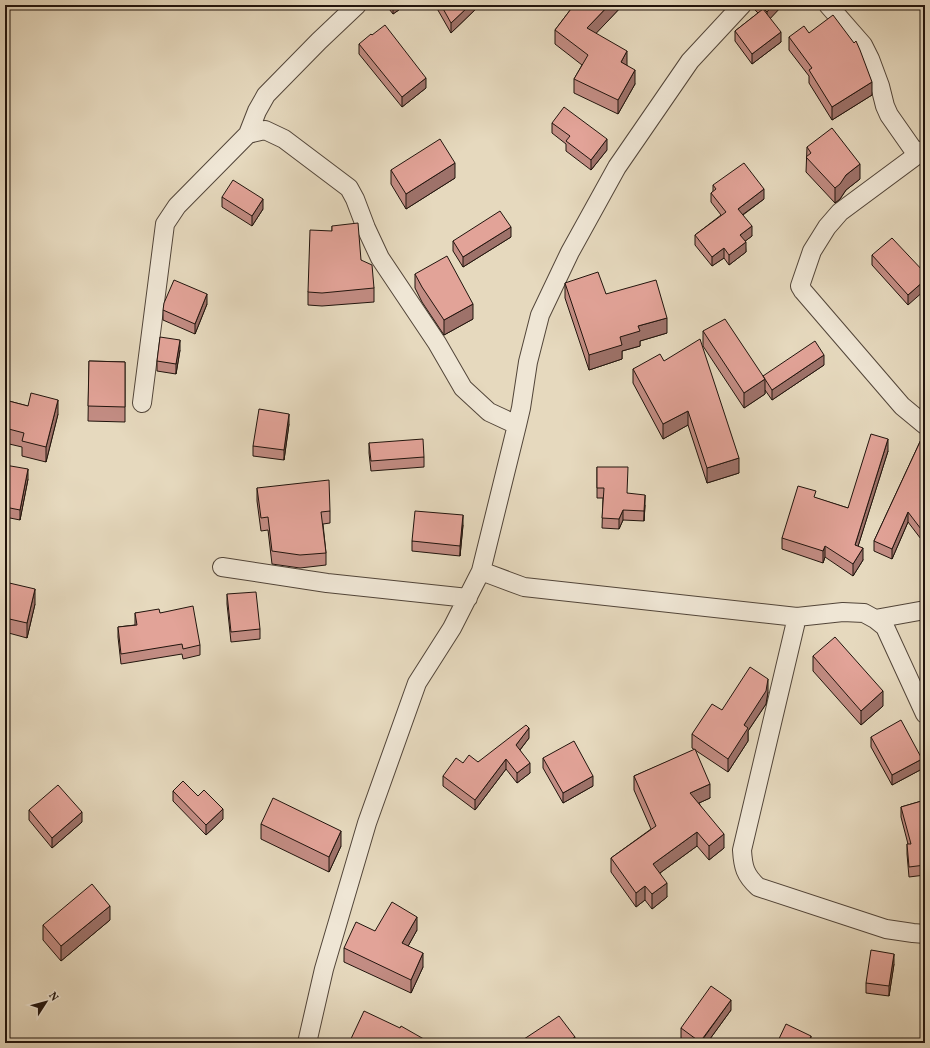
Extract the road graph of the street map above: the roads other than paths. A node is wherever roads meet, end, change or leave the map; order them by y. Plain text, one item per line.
1 (357, 5) edge
2 (742, 5) edge
3 (828, 5) edge
4 (248, 134) junction
5 (921, 152) edge
6 (142, 403) dead end
7 (517, 425) junction
8 (925, 425) edge
9 (222, 567) dead end
10 (481, 572) junction
11 (468, 598) junction
12 (925, 610) edge
13 (797, 617) junction
14 (875, 619) junction
15 (925, 714) edge
16 (925, 934) edge
17 (307, 1043) edge

1 - 4 street
2 - 7 street
3 - 5 street
4 - 6 street
4 - 7 street
5 - 8 street
7 - 10 street
9 - 11 street
10 - 11 street
10 - 13 street
11 - 17 street
12 - 14 street
13 - 14 street
13 - 16 street
14 - 15 street

